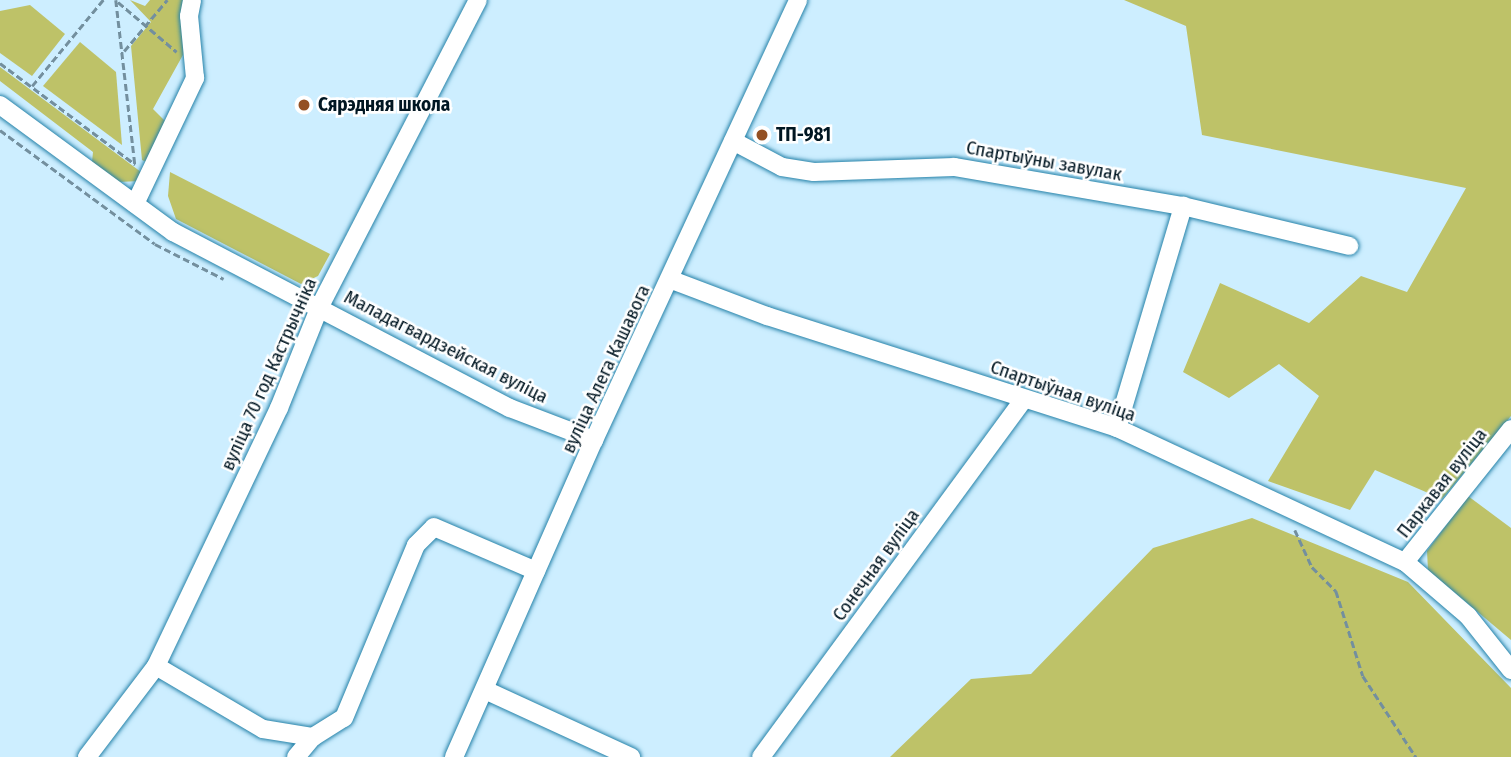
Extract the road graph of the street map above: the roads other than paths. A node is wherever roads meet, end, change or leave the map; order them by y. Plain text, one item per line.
1 (192, 0) edge
2 (478, 0) edge
3 (799, 0) edge
4 (0, 105) edge
5 (733, 141) junction
6 (135, 204) junction
7 (1183, 206) junction
8 (1349, 246) dead end
9 (672, 279) junction
10 (320, 306) junction
11 (1024, 399) junction
12 (1117, 428) junction
13 (1511, 429) edge
14 (594, 440) junction
15 (1405, 562) junction
16 (536, 572) junction
17 (156, 666) junction
18 (1511, 670) edge
19 (485, 690) junction
20 (313, 737) junction
21 (87, 757) edge
22 (296, 757) edge
23 (454, 757) edge
24 (631, 757) edge
25 (761, 757) edge

1 - 6 street
2 - 10 street, вуліца 70 год Кастрычніка
3 - 5 street, вуліца Алега Кашавога
4 - 6 street, Маладагвардзейская вуліца
5 - 7 street, Спартыўны завулак
5 - 9 street, вуліца Алега Кашавога
6 - 10 street, Маладагвардзейская вуліца
7 - 8 street, Спартыўны завулак
7 - 12 street
9 - 11 street, Спартыўная вуліца
9 - 14 street, вуліца Алега Кашавога
10 - 14 street, Маладагвардзейская вуліца
10 - 17 street, вуліца 70 год Кастрычніка
11 - 12 street, Спартыўная вуліца
11 - 25 street, Сонечная вуліца
12 - 15 street, Спартыўная вуліца
13 - 15 street, Паркавая вуліца
14 - 16 street, вуліца Алега Кашавога
15 - 18 street, Спартыўная вуліца
16 - 19 street, вуліца Алега Кашавога
16 - 20 street
17 - 20 street
17 - 21 street, вуліца 70 год Кастрычніка
19 - 23 street, вуліца Алега Кашавога
19 - 24 street
20 - 22 street

